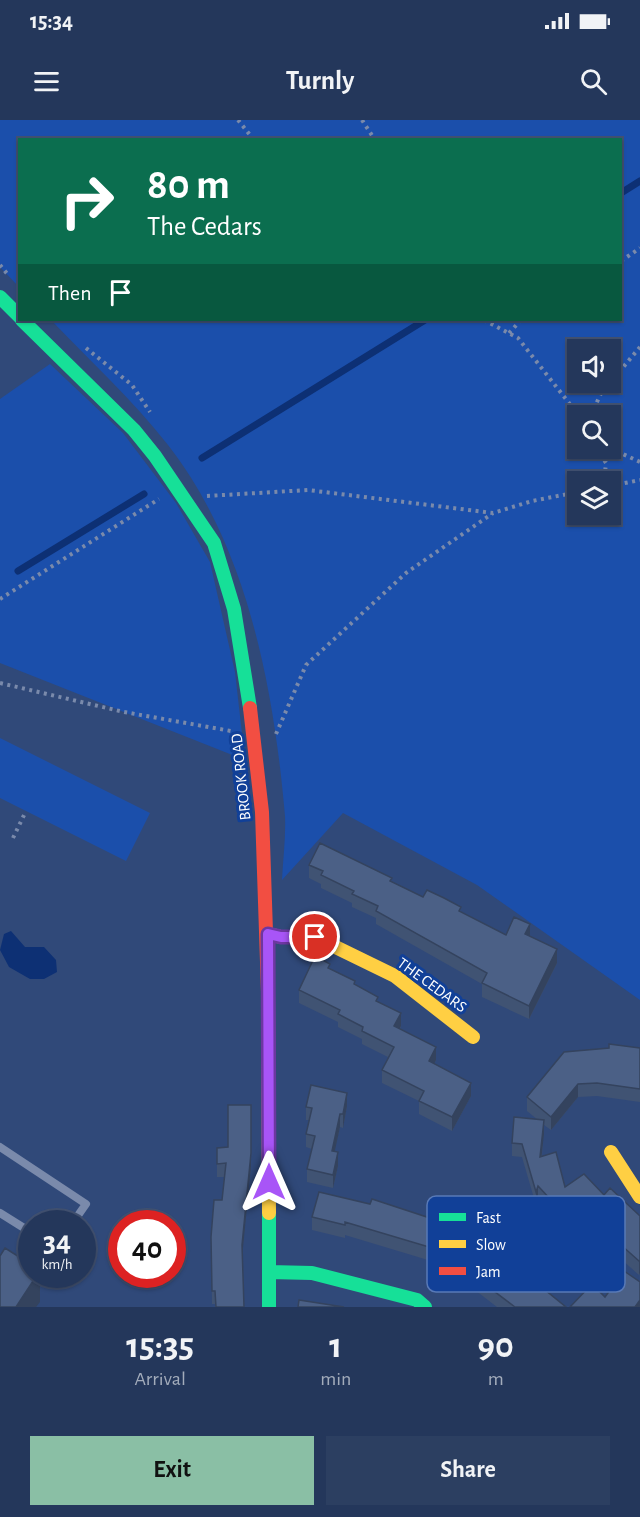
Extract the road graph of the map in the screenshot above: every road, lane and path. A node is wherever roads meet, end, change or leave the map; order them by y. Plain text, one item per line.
1 (238, 120) edge
2 (362, 120) edge
3 (252, 138) edge
4 (374, 138) edge
5 (640, 248) edge
6 (622, 260) edge
7 (0, 297) edge
8 (18, 315) edge
9 (24, 321) edge
10 (486, 321) edge
11 (520, 321) edge
12 (509, 333) junction
13 (640, 347) edge
14 (570, 405) edge
15 (596, 405) edge
16 (621, 453) edge
17 (640, 462) edge
18 (640, 480) edge
19 (621, 484) edge
20 (177, 488) junction
21 (567, 494) edge
22 (493, 513) junction
23 (0, 599) edge
24 (0, 683) edge
25 (253, 735) junction
26 (273, 740) dead end
27 (26, 811) dead end
28 (13, 838) dead end
29 (268, 934) junction
30 (473, 1037) dead end
31 (0, 1147) edge
32 (610, 1152) dead end
33 (640, 1197) edge
34 (82, 1210) edge
35 (0, 1213) edge
36 (18, 1224) edge
37 (269, 1272) junction
38 (269, 1307) edge
39 (425, 1307) edge

1 - 3 path
2 - 4 path
5 - 6 path
7 - 8 street, BROOK ROAD
9 - 20 street, BROOK ROAD
10 - 12 path
11 - 12 path
12 - 14 path
13 - 15 path
16 - 17 path
18 - 19 path
20 - 22 path
20 - 23 path
20 - 25 street, BROOK ROAD
21 - 22 path
22 - 26 path
24 - 25 path
25 - 29 street, BROOK ROAD
27 - 28 path
29 - 30 street, THE CEDARS
29 - 37 street, BROOK ROAD
31 - 34 lane
32 - 33 street
35 - 36 lane
37 - 38 street, BROOK ROAD
37 - 39 street

